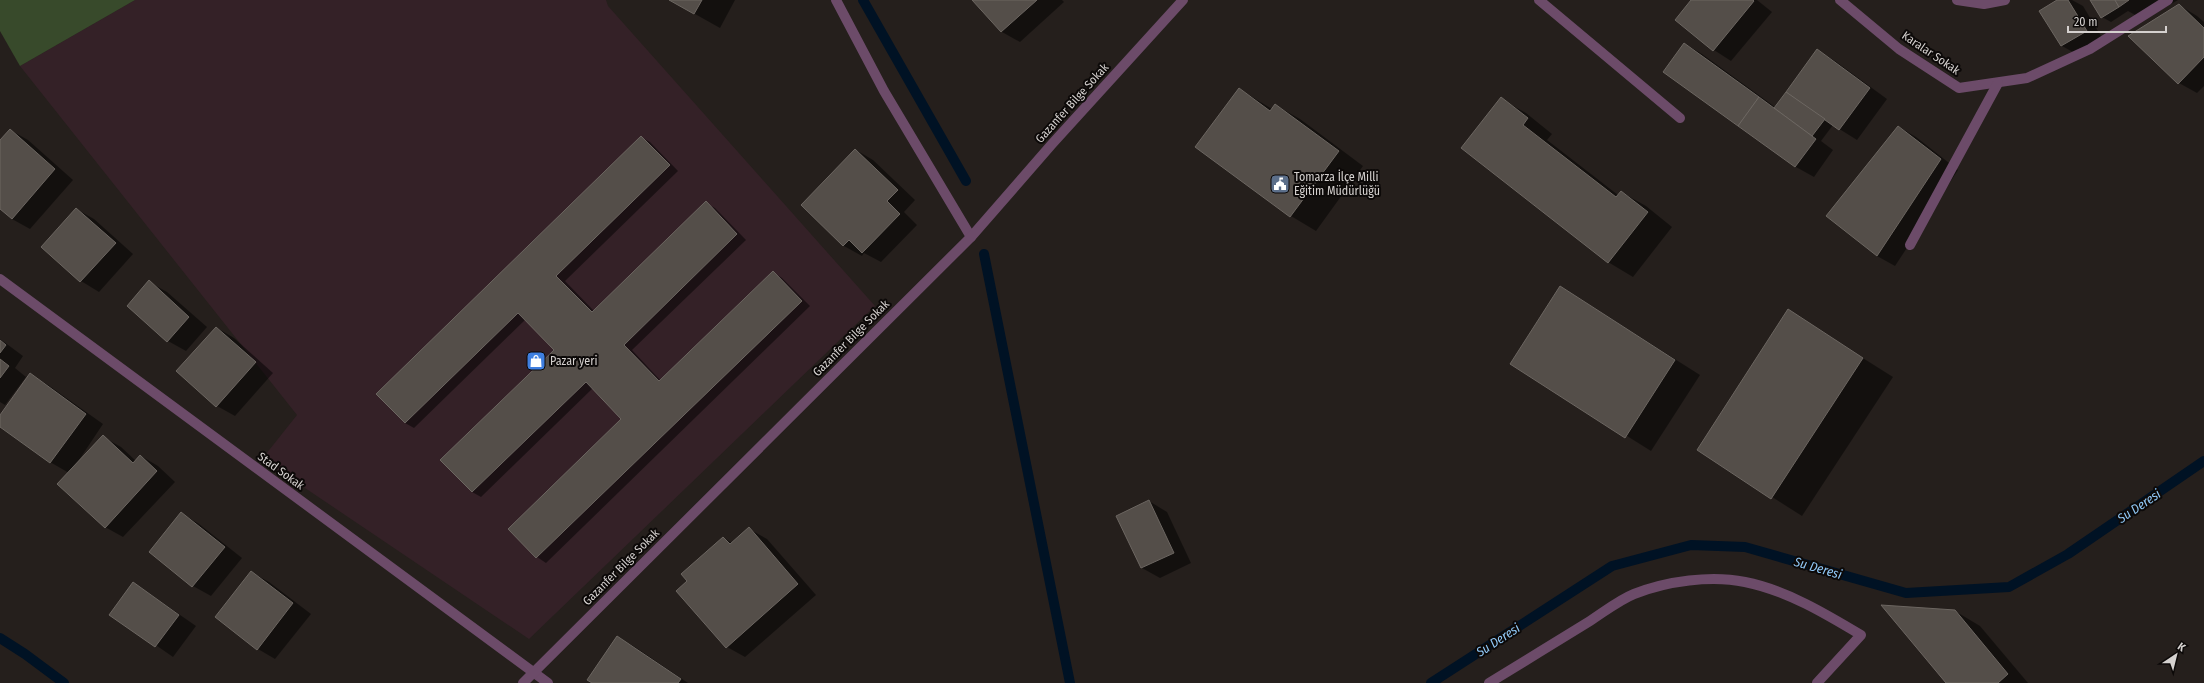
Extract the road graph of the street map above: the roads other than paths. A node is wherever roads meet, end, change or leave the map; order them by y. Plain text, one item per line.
1 (836, 0) edge
2 (1184, 0) edge
3 (1539, 0) edge
4 (1840, 0) edge
5 (1957, 0) edge
6 (2005, 0) edge
7 (2168, 0) edge
8 (1998, 83) junction
9 (1680, 118) dead end
10 (971, 237) junction
11 (1910, 244) dead end
12 (0, 279) edge
13 (533, 673) junction
14 (523, 683) edge
15 (548, 683) edge
16 (1489, 683) edge
17 (1817, 683) edge

1 - 10 street
2 - 10 street, Gazanfer Bilge Sokak
3 - 9 street
4 - 8 street, Karalar Sokak
5 - 6 street
7 - 8 street, Karalar Sokak
8 - 11 street
10 - 13 street, Gazanfer Bilge Sokak
12 - 13 street, Stad Sokak
13 - 14 street, Gazanfer Bilge Sokak
13 - 15 street, Stad Sokak
16 - 17 street

